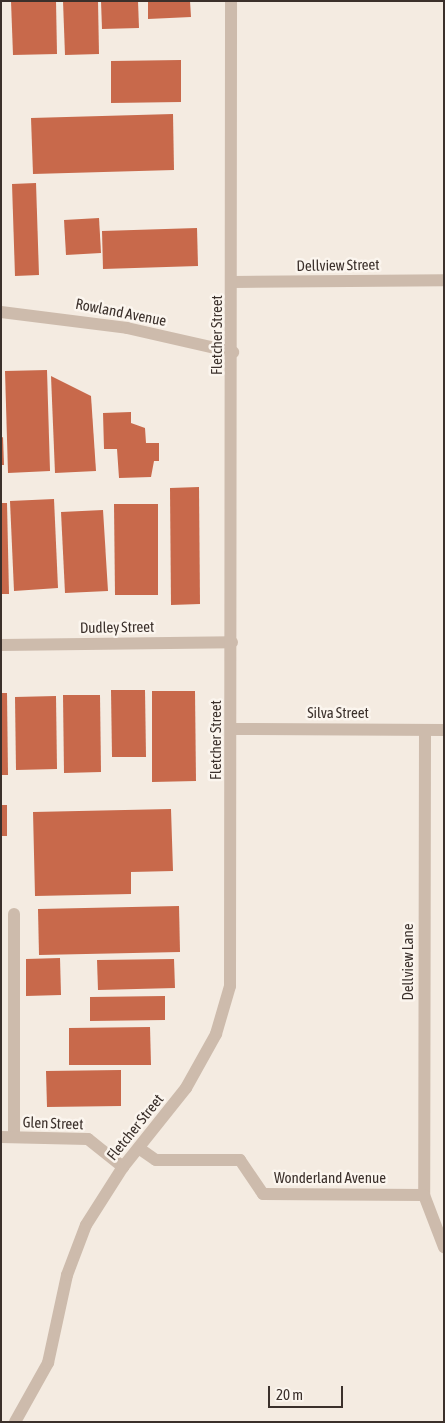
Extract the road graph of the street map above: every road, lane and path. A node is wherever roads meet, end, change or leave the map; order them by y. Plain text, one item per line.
1 (231, 1) edge
2 (444, 280) edge
3 (233, 282) junction
4 (1, 312) edge
5 (233, 352) junction
6 (232, 642) junction
7 (1, 645) edge
8 (233, 729) junction
9 (425, 730) junction
10 (444, 730) edge
11 (14, 914) dead end
12 (7, 1137) edge
13 (140, 1149) junction
14 (123, 1167) junction
15 (424, 1195) junction
16 (444, 1247) edge
17 (15, 1422) edge

1 - 3 street, Fletcher Street
2 - 3 street, Dellview Street
3 - 5 street, Fletcher Street
4 - 5 street, Rowland Avenue
5 - 6 street, Fletcher Street
6 - 7 street, Dudley Street
6 - 8 street, Fletcher Street
8 - 9 street, Silva Street
8 - 13 street, Fletcher Street
9 - 10 street, Silva Street
9 - 15 street, Dellview Lane
11 - 12 street
12 - 14 street, Glen Street
13 - 14 street, Fletcher Street
13 - 15 street, Wonderland Avenue
14 - 17 street, Fletcher Street
15 - 16 street

